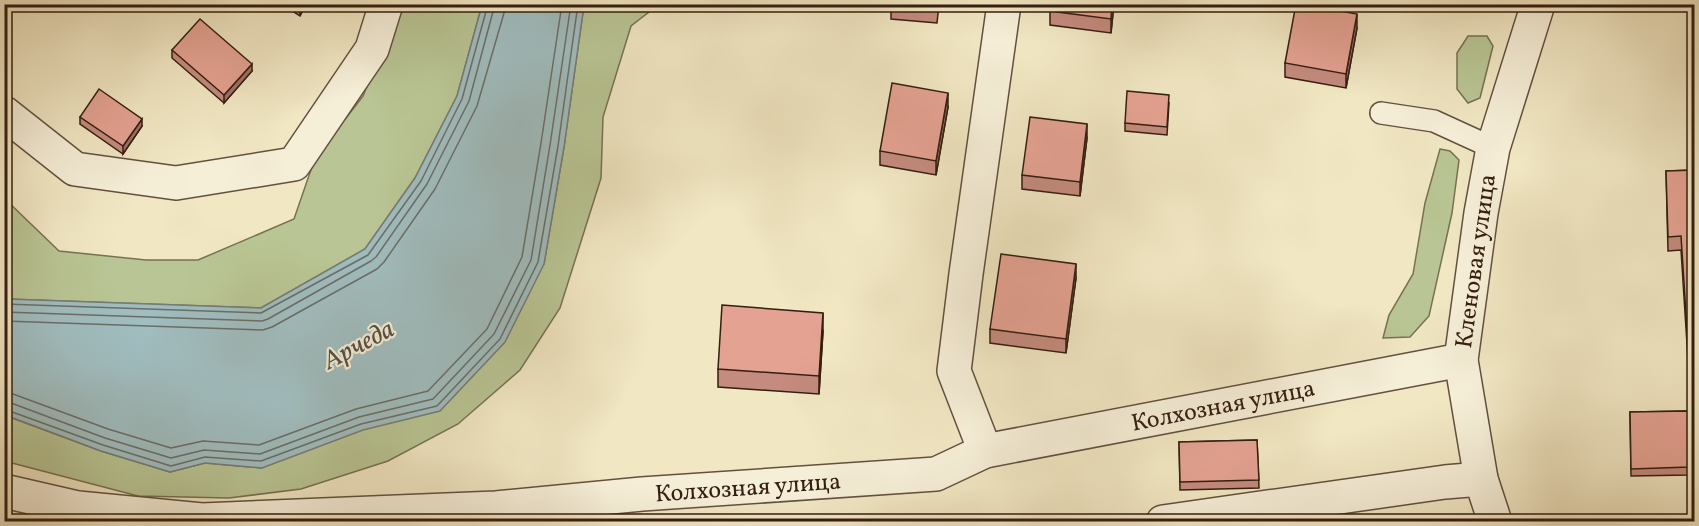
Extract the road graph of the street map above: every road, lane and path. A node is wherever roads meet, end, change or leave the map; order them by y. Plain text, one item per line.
1 (386, 4) edge
2 (1004, 4) edge
3 (1538, 4) edge
4 (1381, 112) dead end
5 (4, 113) edge
6 (1493, 148) junction
7 (1461, 360) junction
8 (985, 451) junction
9 (1481, 479) junction
10 (4, 491) edge
11 (1163, 522) edge
12 (1496, 522) edge

1 - 5 street
2 - 8 street
3 - 6 street, Кленовая улица
4 - 6 lane
6 - 7 street, Кленовая улица
7 - 8 street, Колхозная улица
7 - 9 street, Кленовая улица
8 - 10 street, Колхозная улица
9 - 11 street
9 - 12 street, Кленовая улица

